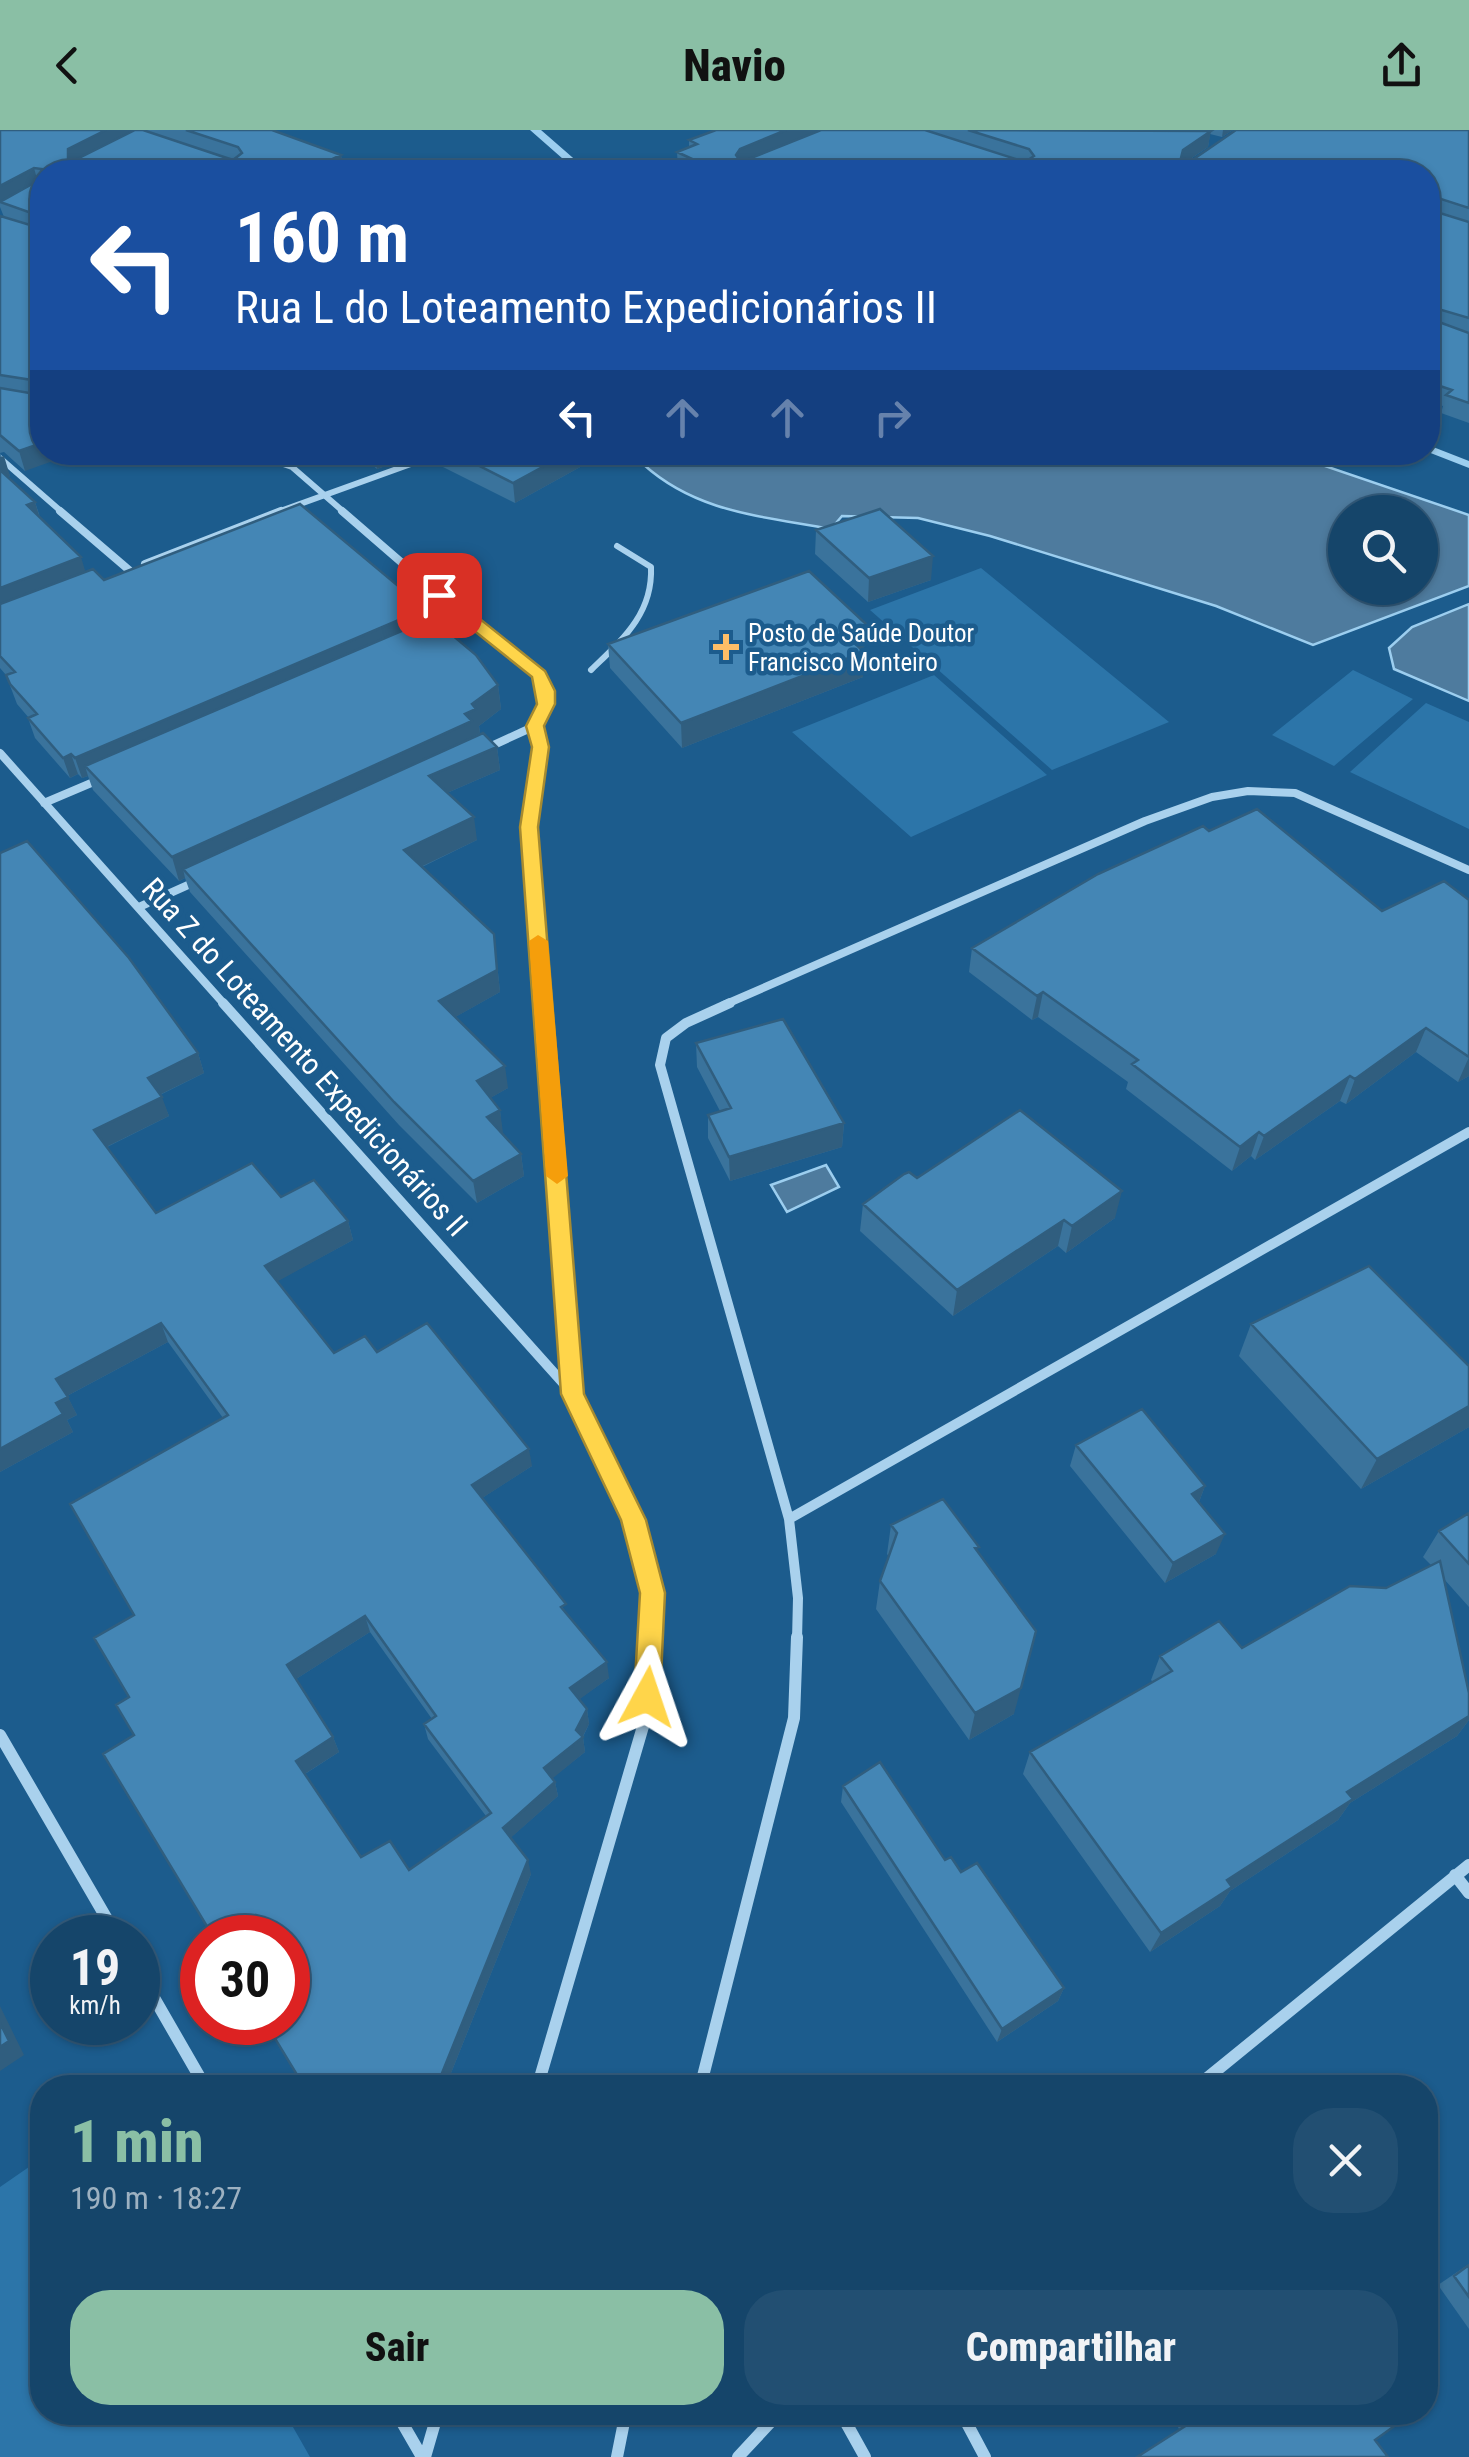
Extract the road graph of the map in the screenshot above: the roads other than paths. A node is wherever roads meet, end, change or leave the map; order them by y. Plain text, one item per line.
1 (0, 458) edge
2 (284, 465) edge
3 (407, 465) edge
4 (321, 495) junction
5 (617, 546) dead end
6 (129, 570) junction
7 (111, 578) edge
8 (468, 620) junction
9 (433, 635) edge
10 (592, 670) dead end
11 (535, 726) junction
12 (481, 750) edge
13 (0, 753) edge
14 (115, 772) edge
15 (44, 803) junction
16 (1469, 870) edge
17 (211, 874) edge
18 (139, 907) junction
19 (1469, 1132) edge
20 (572, 1394) junction
21 (790, 1519) junction
22 (0, 1735) edge
23 (1469, 1865) edge
24 (1455, 1875) junction
25 (1469, 1893) edge
26 (105, 1915) edge
27 (160, 2008) edge
28 (199, 2075) edge
29 (541, 2075) edge
30 (703, 2075) edge
31 (1211, 2075) edge
32 (404, 2425) edge
33 (434, 2425) edge
34 (623, 2425) edge
35 (768, 2425) edge
36 (847, 2425) edge
37 (968, 2425) edge
38 (423, 2457) edge
39 (616, 2457) edge
40 (738, 2457) edge
41 (865, 2457) edge
42 (984, 2457) edge

1 - 6 street
2 - 4 street
3 - 4 street
4 - 6 street
4 - 8 street
5 - 10 lane
6 - 7 street
8 - 9 street
8 - 11 street
11 - 12 street
11 - 20 street
13 - 15 street, Rua Z do Loteamento Expedicionários II
14 - 15 street
15 - 18 street, Rua Z do Loteamento Expedicionários II
16 - 21 street
17 - 18 street
18 - 20 street, Rua Z do Loteamento Expedicionários II
19 - 21 street
20 - 29 street
21 - 30 street
22 - 26 street
23 - 24 street
24 - 25 street
24 - 31 street
27 - 28 street
32 - 38 street
33 - 38 street
34 - 39 street
35 - 40 street
36 - 41 street
37 - 42 street

